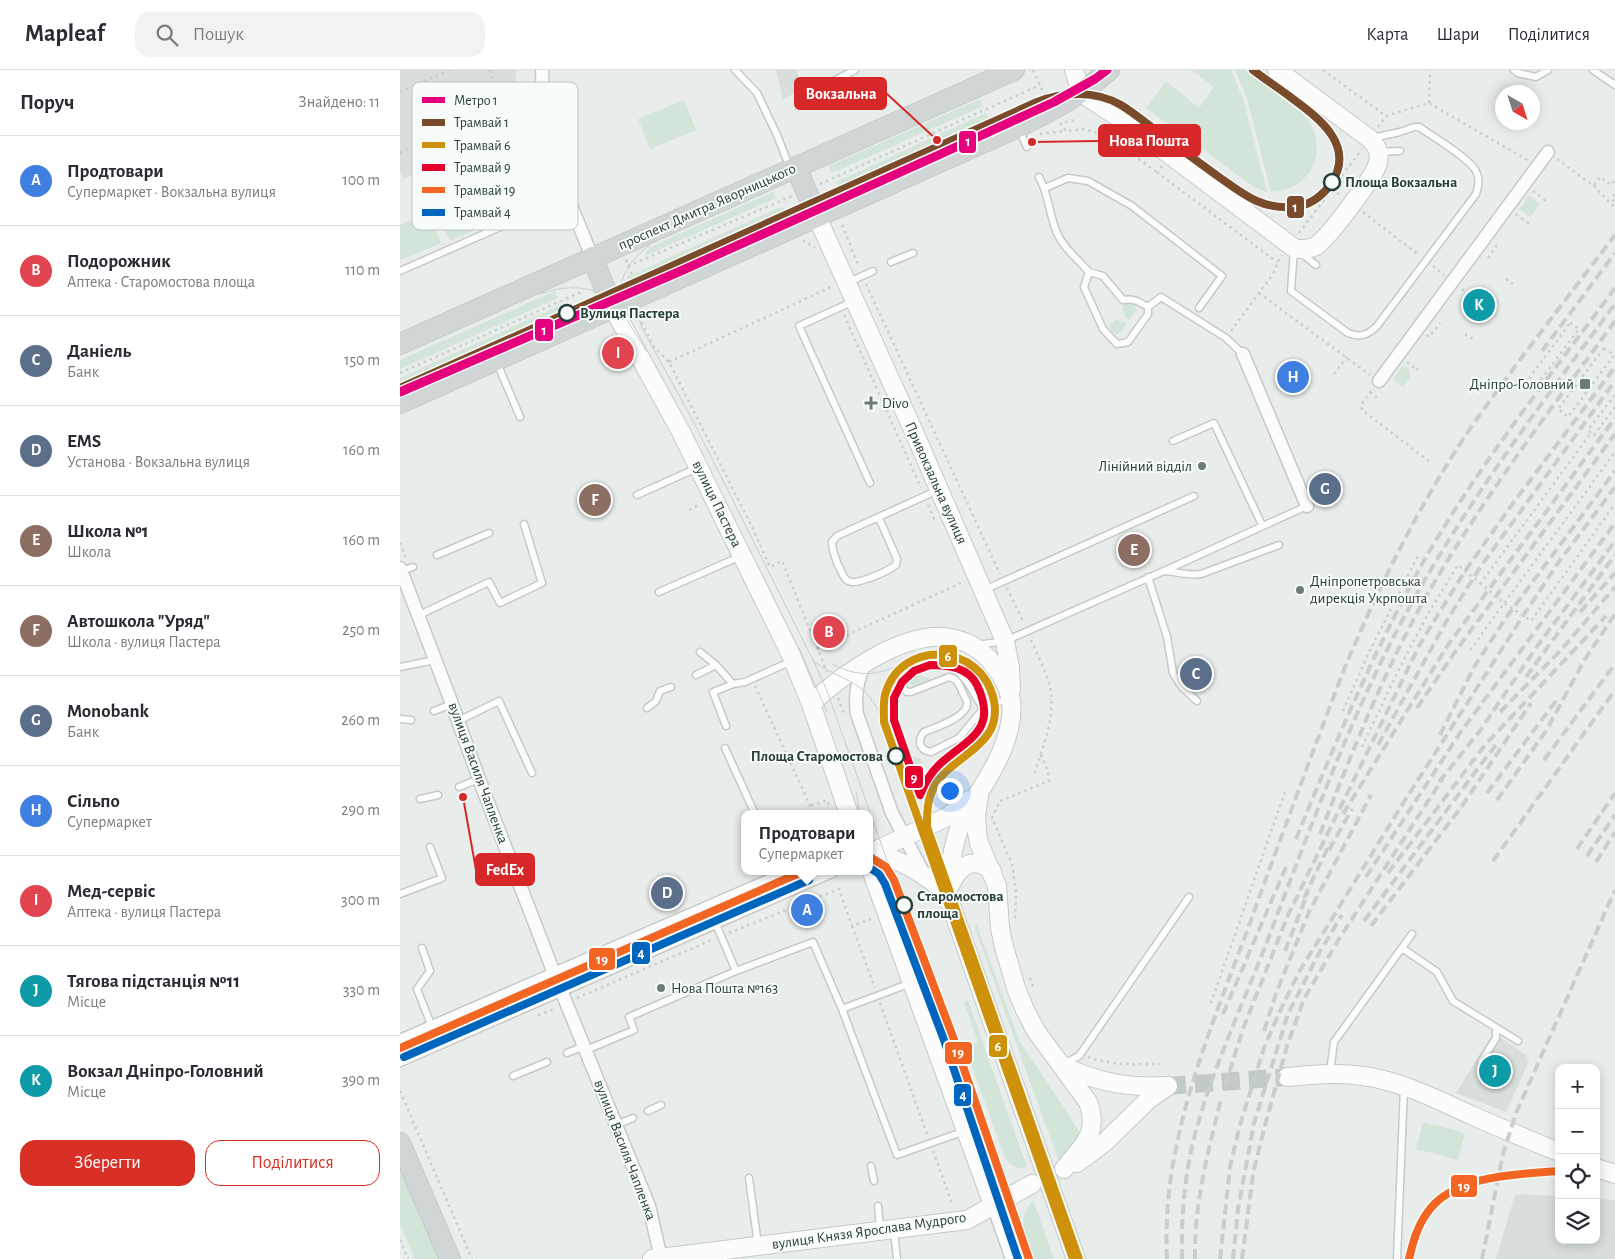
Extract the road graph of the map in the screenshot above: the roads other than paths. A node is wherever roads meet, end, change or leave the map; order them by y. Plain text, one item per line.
1 (735, 70) edge
2 (855, 70) edge
3 (1014, 70) edge
4 (1074, 70) edge
5 (1108, 70) edge
6 (1277, 70) edge
7 (1514, 70) edge
8 (1548, 70) edge
9 (1593, 70) edge
10 (1615, 85) edge
11 (820, 88) dead end
12 (1081, 93) junction
13 (1018, 126) junction
14 (1374, 145) junction
15 (1027, 148) dead end
16 (1400, 151) dead end
17 (1548, 152) dead end
18 (793, 169) junction
19 (1039, 178) dead end
20 (1045, 188) junction
21 (817, 217) junction
22 (578, 223) edge
23 (493, 230) edge
24 (1292, 246) junction
25 (913, 254) dead end
26 (592, 258) junction
27 (891, 262) dead end
28 (1316, 265) dead end
29 (872, 270) dead end
30 (400, 271) edge
31 (1089, 272) junction
32 (855, 279) junction
33 (848, 304) junction
34 (1148, 307) junction
35 (613, 308) junction
36 (1198, 308) dead end
37 (400, 344) edge
38 (1243, 354) joint
39 (496, 360) junction
40 (1379, 381) road end
41 (400, 404) edge
42 (520, 416) dead end
43 (1173, 440) dead end
44 (698, 467) junction
45 (870, 483) dead end
46 (932, 493) junction
47 (637, 495) dead end
48 (1194, 496) dead end
49 (1307, 506) joint
50 (879, 518) junction
51 (524, 524) dead end
52 (1262, 526) junction
53 (489, 533) dead end
54 (1278, 545) dead end
55 (742, 555) junction
56 (437, 556) dead end
57 (405, 569) edge
58 (1164, 571) junction
59 (1148, 577) junction
60 (983, 590) junction
61 (659, 592) dead end
62 (419, 615) junction
63 (1005, 640) junction
64 (973, 646) junction
65 (700, 652) dead end
66 (435, 660) junction
67 (793, 661) junction
68 (865, 662) junction
69 (716, 665) junction
70 (400, 666) edge
71 (696, 675) dead end
72 (733, 684) junction
73 (671, 687) dead end
74 (1198, 700) dead end
75 (1010, 701) junction
76 (452, 704) junction
77 (811, 704) junction
78 (647, 708) dead end
79 (983, 709) junction
80 (434, 711) dead end
81 (400, 719) edge
82 (411, 720) dead end
83 (458, 721) junction
84 (726, 726) dead end
85 (725, 748) dead end
86 (532, 773) dead end
87 (479, 779) junction
88 (459, 787) dead end
89 (980, 789) junction
90 (438, 795) dead end
91 (420, 799) dead end
92 (753, 810) edge
93 (849, 810) edge
94 (904, 837) junction
95 (430, 847) dead end
96 (873, 852) edge
97 (873, 855) edge
98 (992, 871) junction
99 (779, 875) edge
100 (823, 875) edge
101 (873, 875) edge
102 (925, 876) junction
103 (400, 894) edge
104 (947, 894) junction
105 (1190, 897) dead end
106 (709, 908) junction
107 (715, 923) junction
108 (1412, 934) dead end
109 (422, 948) dead end
110 (1402, 948) junction
111 (736, 971) junction
112 (555, 973) junction
113 (912, 983) junction
114 (562, 990) junction
115 (842, 1009) junction
116 (432, 1027) junction
117 (1496, 1028) junction
118 (400, 1041) edge
119 (1518, 1041) dead end
120 (585, 1048) junction
121 (567, 1053) dead end
122 (400, 1060) edge
123 (547, 1062) dead end
124 (1481, 1062) dead end
125 (1062, 1065) junction
126 (1330, 1073) junction
127 (513, 1076) dead end
128 (1287, 1077) tunnel mouth
129 (1404, 1086) junction
130 (661, 1105) dead end
131 (648, 1111) dead end
132 (633, 1118) dead end
133 (616, 1125) junction
134 (967, 1131) junction
135 (400, 1143) edge
136 (1555, 1150) edge
137 (871, 1166) dead end
138 (1600, 1169) edge
139 (1615, 1174) edge
140 (749, 1178) dead end
141 (874, 1181) dead end
142 (1032, 1184) dead end
143 (993, 1205) junction
144 (878, 1206) dead end
145 (887, 1230) junction
146 (759, 1246) junction
147 (657, 1258) edge
148 (450, 1259) edge
149 (896, 1259) edge
150 (1012, 1259) edge
151 (1076, 1259) edge
152 (1397, 1259) edge

1 - 18 lane
2 - 11 lane
3 - 18 main road, проспект Дмитра Яворницького
4 - 12 main road
5 - 12 main road
6 - 14 main road
7 - 8 lane
9 - 10 lane
12 - 13 main road
12 - 24 main road
13 - 15 lane
13 - 21 main road
14 - 16 lane
14 - 24 main road
14 - 24 lane
17 - 40 street
18 - 21 main road
18 - 26 main road, проспект Дмитра Яворницького
19 - 20 lane
20 - 31 lane
20 - 36 lane
21 - 32 main road, Привокзальна вулиця
21 - 35 main road
22 - 26 street
23 - 30 lane
24 - 28 lane
25 - 27 lane
26 - 35 main road
26 - 37 main road, проспект Дмитра Яворницького
29 - 32 lane
31 - 34 lane
31 - 34 lane
32 - 33 main road, Привокзальна вулиця
33 - 45 lane
33 - 46 main road, Привокзальна вулиця
34 - 38 lane
35 - 39 main road
35 - 44 main road, вулиця Пастера
38 - 49 street
39 - 41 main road
39 - 42 lane
43 - 52 lane
44 - 47 lane
44 - 55 main road, вулиця Пастера
46 - 50 lane
46 - 60 main road, Привокзальна вулиця
48 - 60 lane
49 - 52 lane
50 - 50 lane
51 - 62 lane
52 - 58 lane
53 - 56 lane
54 - 58 lane
55 - 61 lane
55 - 67 main road, вулиця Пастера
57 - 62 street, вулиця Василя Чапленка
58 - 59 lane
59 - 63 lane
59 - 74 lane
60 - 63 main road, Привокзальна вулиця
62 - 66 street, вулиця Василя Чапленка
63 - 64 lane
63 - 75 main road, Привокзальна вулиця
64 - 68 main road
64 - 75 main road
65 - 69 lane
66 - 70 lane
66 - 76 street, вулиця Василя Чапленка
67 - 72 lane
67 - 77 main road, вулиця Пастера
68 - 77 main road
68 - 94 street
69 - 71 lane
69 - 72 lane
72 - 84 lane
73 - 78 lane
75 - 79 lane
75 - 89 main road
76 - 80 lane
76 - 83 street, вулиця Василя Чапленка
77 - 93 main road
79 - 79 lane
81 - 82 lane
83 - 86 lane
83 - 87 street, вулиця Василя Чапленка
85 - 92 lane
87 - 88 lane
87 - 112 street, вулиця Василя Чапленка
89 - 94 main road
89 - 98 main road
89 - 104 main road
90 - 91 lane
94 - 96 main road
94 - 102 street
95 - 103 lane
97 - 102 main road
98 - 104 main road
98 - 125 main road
99 - 106 street
100 - 107 street
101 - 113 main road
102 - 104 main road
104 - 151 main road
105 - 125 lane
106 - 107 lane
106 - 112 street
107 - 111 lane
107 - 114 street
108 - 110 lane
109 - 116 lane
110 - 117 lane
110 - 126 lane
111 - 115 lane
111 - 120 lane
112 - 114 street, вулиця Василя Чапленка
112 - 116 street
113 - 115 lane
113 - 134 main road
114 - 120 street, вулиця Василя Чапленка
114 - 122 street
115 - 134 lane
116 - 118 street
117 - 119 lane
117 - 124 lane
120 - 121 lane
120 - 133 street, вулиця Василя Чапленка
123 - 127 lane
125 - 125 main road
126 - 128 main road
126 - 129 main road
129 - 136 main road
129 - 152 lane
130 - 131 lane
132 - 133 lane
133 - 147 street, вулиця Василя Чапленка
134 - 143 main road
135 - 148 main road
137 - 141 lane
138 - 139 main road
140 - 146 lane
142 - 143 main road, вулиця Князя Ярослава Мудрого
143 - 145 main road, вулиця Князя Ярослава Мудрого
143 - 150 street
144 - 145 lane
145 - 146 main road, вулиця Князя Ярослава Мудрого
145 - 149 lane
146 - 147 main road, вулиця Князя Ярослава Мудрого

